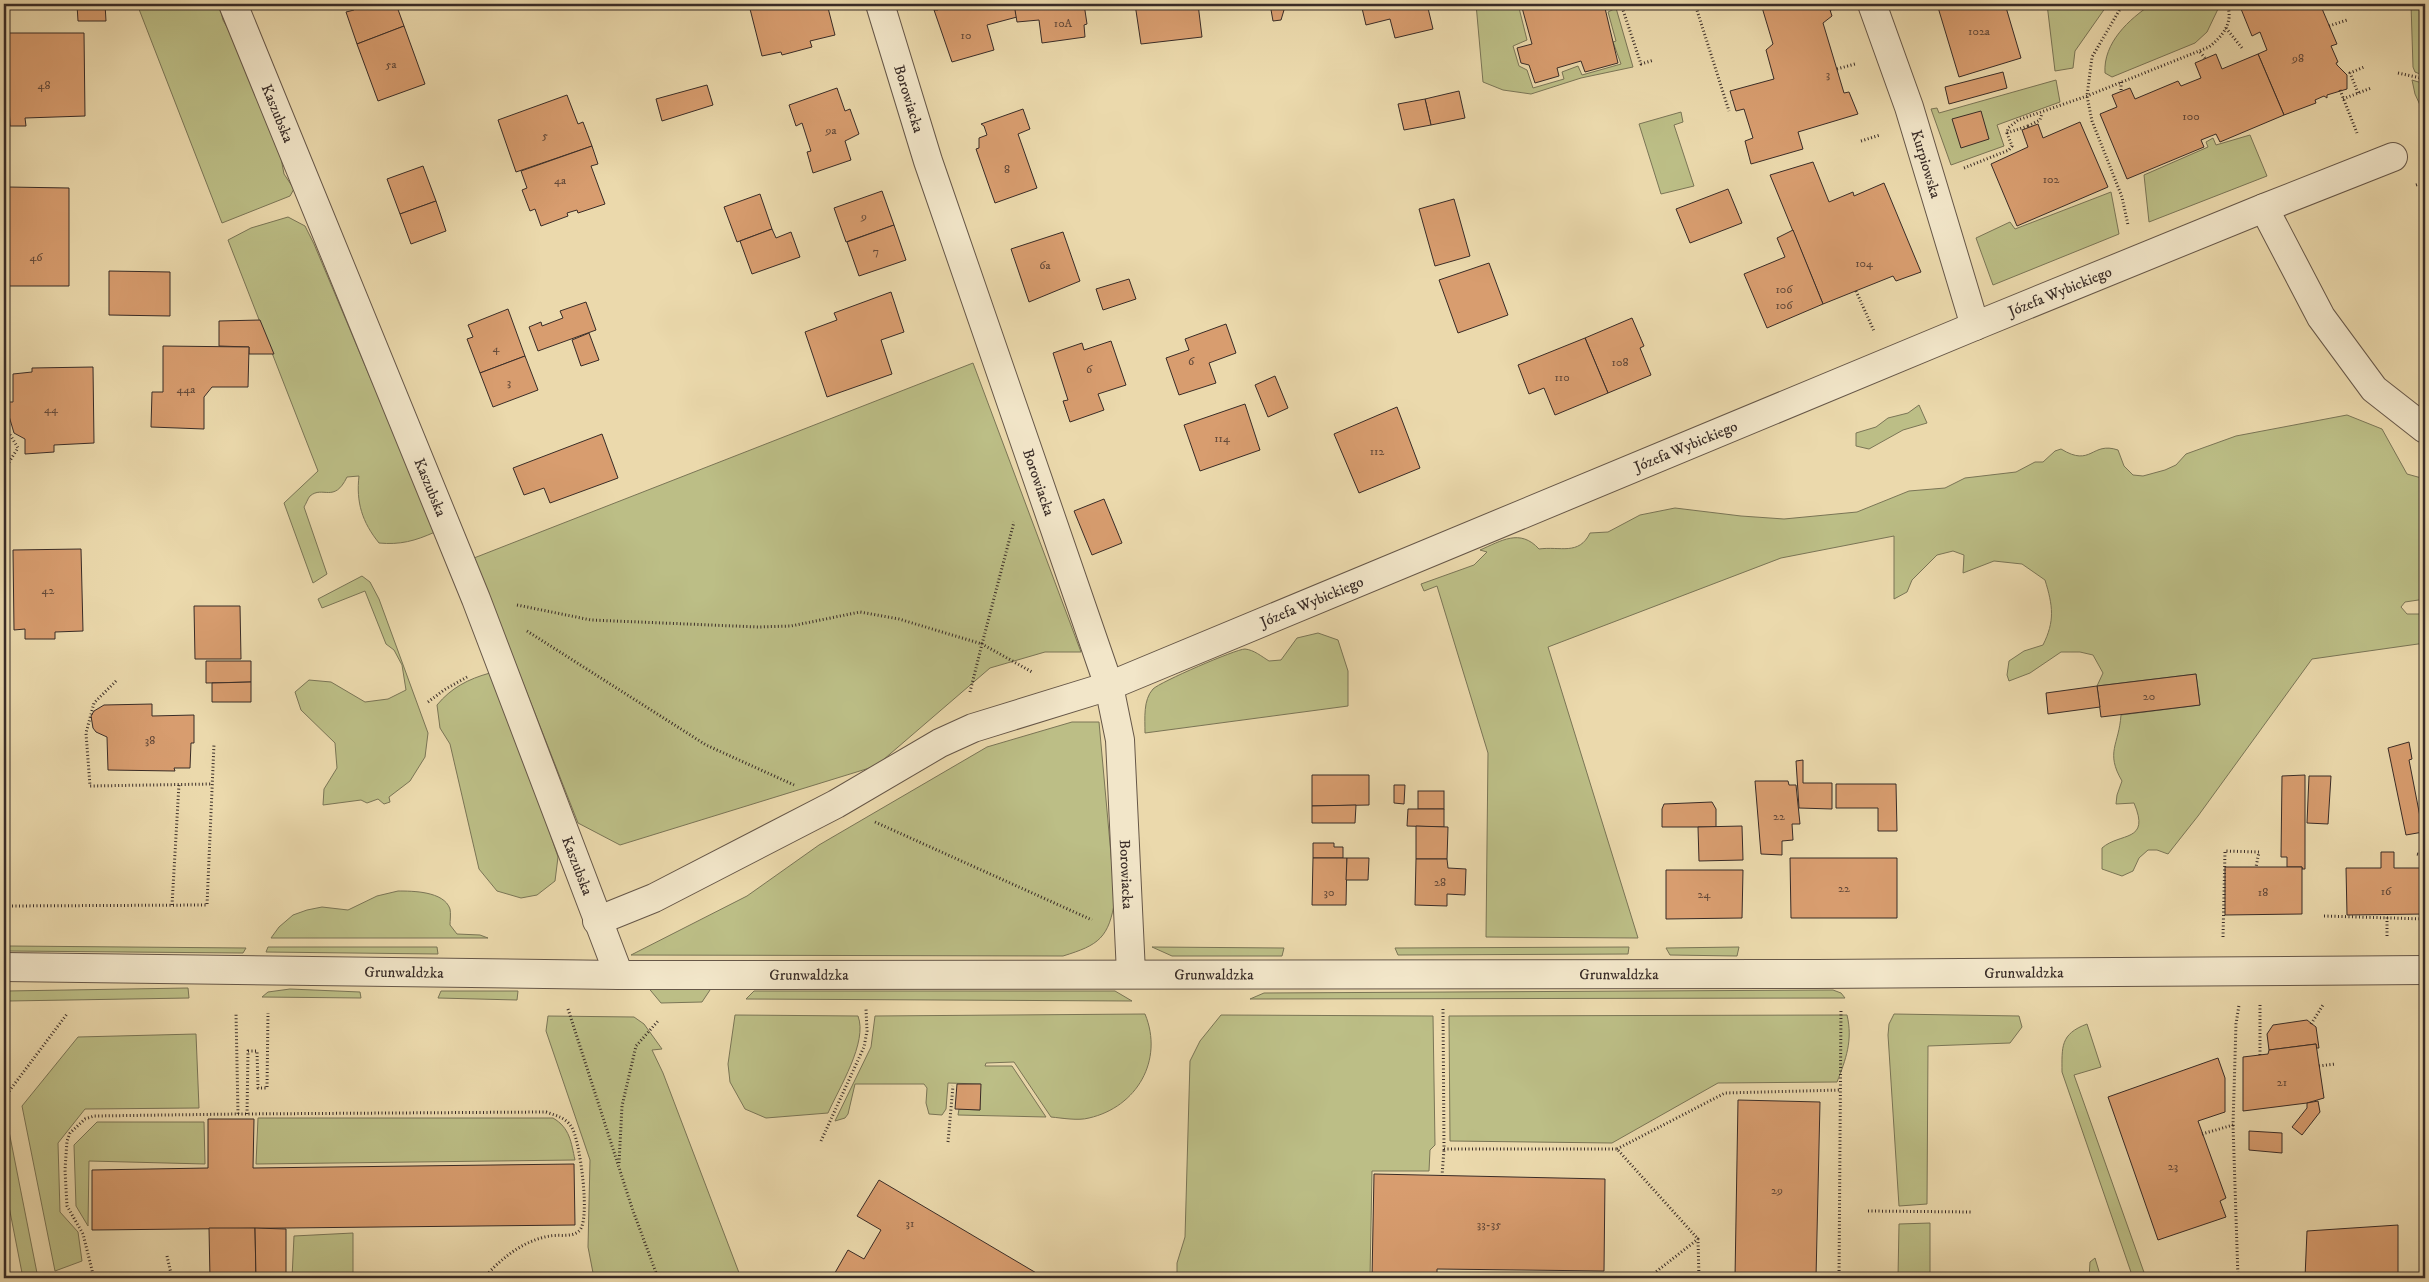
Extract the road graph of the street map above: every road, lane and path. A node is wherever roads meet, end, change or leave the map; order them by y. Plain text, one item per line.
1 (233, 4) edge
2 (880, 4) edge
3 (1621, 4) edge
4 (1696, 4) edge
5 (1872, 4) edge
6 (2123, 4) edge
7 (2227, 4) edge
8 (2347, 20) dead end
9 (2329, 26) dead end
10 (2226, 28) junction
11 (2242, 48) dead end
12 (2200, 52) junction
13 (2204, 58) dead end
14 (1654, 60) dead end
15 (2364, 67) dead end
16 (2398, 73) dead end
17 (2425, 79) edge
18 (2121, 82) junction
19 (2371, 88) dead end
20 (2340, 90) dead end
21 (2122, 91) dead end
22 (2358, 93) junction
23 (2086, 96) junction
24 (2343, 99) junction
25 (1729, 111) dead end
26 (2042, 113) junction
27 (2008, 133) junction
28 (1885, 134) dead end
29 (2359, 139) dead end
30 (1861, 141) dead end
31 (1992, 156) dead end
32 (2393, 157) dead end
33 (2425, 182) edge
34 (2417, 185) dead end
35 (2264, 208) junction
36 (2130, 231) dead end
37 (1856, 291) dead end
38 (1975, 326) junction
39 (1875, 334) dead end
40 (2425, 429) edge
41 (4, 433) edge
42 (4, 470) edge
43 (1017, 515) dead end
44 (471, 587) junction
45 (499, 662) junction
46 (116, 681) dead end
47 (1109, 686) junction
48 (428, 702) dead end
49 (214, 744) dead end
50 (179, 784) junction
51 (212, 784) junction
52 (2417, 854) dead end
53 (2425, 856) edge
54 (2256, 867) dead end
55 (172, 905) junction
56 (5, 906) edge
57 (2387, 914) dead end
58 (2324, 916) dead end
59 (2387, 919) junction
60 (2425, 919) edge
61 (597, 921) junction
62 (2388, 931) dead end
63 (2222, 940) dead end
64 (4, 967) edge
65 (2425, 970) edge
66 (1131, 973) junction
67 (555, 974) junction
68 (619, 975) junction
69 (2327, 1000) dead end
70 (2240, 1001) dead end
71 (2260, 1001) dead end
72 (1842, 1004) dead end
73 (1443, 1006) dead end
74 (866, 1008) dead end
75 (236, 1013) dead end
76 (268, 1013) dead end
77 (67, 1014) dead end
78 (658, 1021) dead end
79 (2312, 1024) dead end
80 (2260, 1055) dead end
81 (2335, 1064) dead end
82 (2319, 1066) dead end
83 (952, 1086) dead end
84 (1841, 1090) junction
85 (7, 1094) dead end
86 (238, 1114) junction
87 (247, 1114) junction
88 (2234, 1124) junction
89 (2202, 1134) dead end
90 (820, 1141) dead end
91 (948, 1142) dead end
92 (1444, 1149) junction
93 (1617, 1149) junction
94 (620, 1168) junction
95 (1442, 1176) dead end
96 (1868, 1211) dead end
97 (1973, 1212) dead end
98 (1698, 1239) junction
99 (168, 1256) dead end
100 (94, 1278) edge
101 (172, 1278) edge
102 (484, 1278) edge
103 (658, 1278) edge
104 (1648, 1278) edge
105 (1699, 1278) edge
106 (1839, 1278) edge
107 (2238, 1278) edge

1 - 44 street, Kaszubska
2 - 47 street, Borowiacka
3 - 14 path
4 - 25 path
5 - 38 street, Kurpiowska
6 - 23 path
7 - 10 path
8 - 9 path
10 - 11 path
10 - 12 path
12 - 13 path
12 - 18 path
15 - 22 path
16 - 17 path
18 - 21 path
18 - 23 path
19 - 22 path
20 - 24 path
22 - 24 path
23 - 26 path
23 - 36 path
24 - 29 path
26 - 27 path
26 - 27 path
27 - 31 path
28 - 30 path
32 - 35 street, Józefa Wybickiego
33 - 34 path
35 - 38 street, Józefa Wybickiego
35 - 40 street
37 - 39 path
38 - 47 street, Józefa Wybickiego
41 - 42 path
43 - 44 path
44 - 45 street, Kaszubska
45 - 48 path
45 - 61 street, Kaszubska
46 - 50 path
47 - 61 street, Józefa Wybickiego
47 - 66 street, Borowiacka
49 - 51 path
50 - 51 path
50 - 55 path
51 - 55 path
52 - 53 path
54 - 63 path
55 - 56 path
57 - 59 path
58 - 59 path
59 - 60 path
59 - 62 path
61 - 68 street, Kaszubska
64 - 67 street, Grunwaldzka
65 - 66 street, Grunwaldzka
66 - 68 street, Grunwaldzka
67 - 68 street, Grunwaldzka
67 - 94 path
69 - 79 path
70 - 88 path
71 - 80 path
72 - 84 path
73 - 92 path
74 - 90 path
75 - 86 path
76 - 87 path
77 - 85 path
78 - 94 path
81 - 82 path
83 - 91 path
84 - 93 path
84 - 106 path
86 - 87 path
86 - 100 path
87 - 102 path
88 - 89 path
88 - 107 path
92 - 93 path
92 - 95 path
93 - 98 path
94 - 103 path
96 - 97 path
98 - 104 path
98 - 105 path
99 - 101 path

